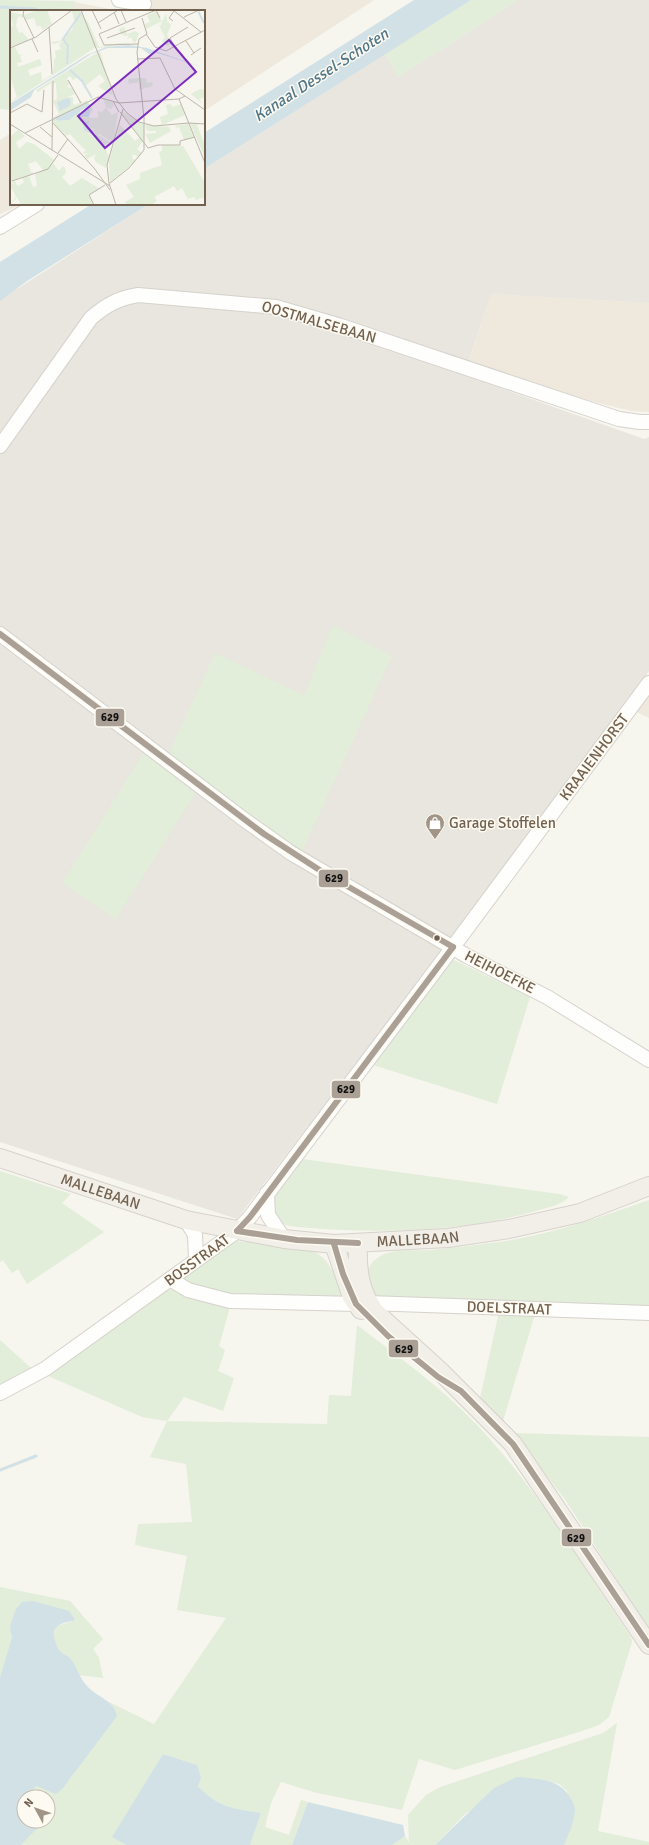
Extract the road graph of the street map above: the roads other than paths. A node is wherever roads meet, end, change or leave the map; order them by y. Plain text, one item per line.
1 (119, 0) edge
2 (144, 5) edge
3 (35, 205) edge
4 (0, 227) edge
5 (649, 422) edge
6 (0, 446) edge
7 (0, 634) edge
8 (649, 682) edge
9 (453, 948) junction
10 (649, 1060) edge
11 (0, 1158) edge
12 (649, 1186) edge
13 (266, 1193) junction
14 (186, 1220) junction
15 (237, 1231) junction
16 (284, 1239) junction
17 (358, 1243) junction
18 (334, 1244) junction
19 (196, 1259) junction
20 (170, 1279) junction
21 (362, 1304) junction
22 (649, 1313) edge
23 (0, 1393) edge
24 (649, 1645) edge

1 - 2 street
3 - 4 street
5 - 6 street, OOSTMALSEBAAN
7 - 9 street, HEIHOEFKE
8 - 9 street, KRAAIENHORST
9 - 10 street, HEIHOEFKE
9 - 13 street, BOSSTRAAT
11 - 14 main road, MALLEBAAN
12 - 17 main road, MALLEBAAN
13 - 15 street, BOSSTRAAT
13 - 16 street
14 - 15 main road, MALLEBAAN
14 - 19 street
15 - 16 main road, MALLEBAAN
15 - 19 street, BOSSTRAAT
16 - 18 main road, MALLEBAAN
17 - 18 main road, MALLEBAAN
17 - 21 main road
18 - 21 main road
19 - 20 street, BOSSTRAAT
20 - 21 street, DOELSTRAAT
20 - 23 street, BOSSTRAAT
21 - 22 street, DOELSTRAAT
21 - 24 main road

